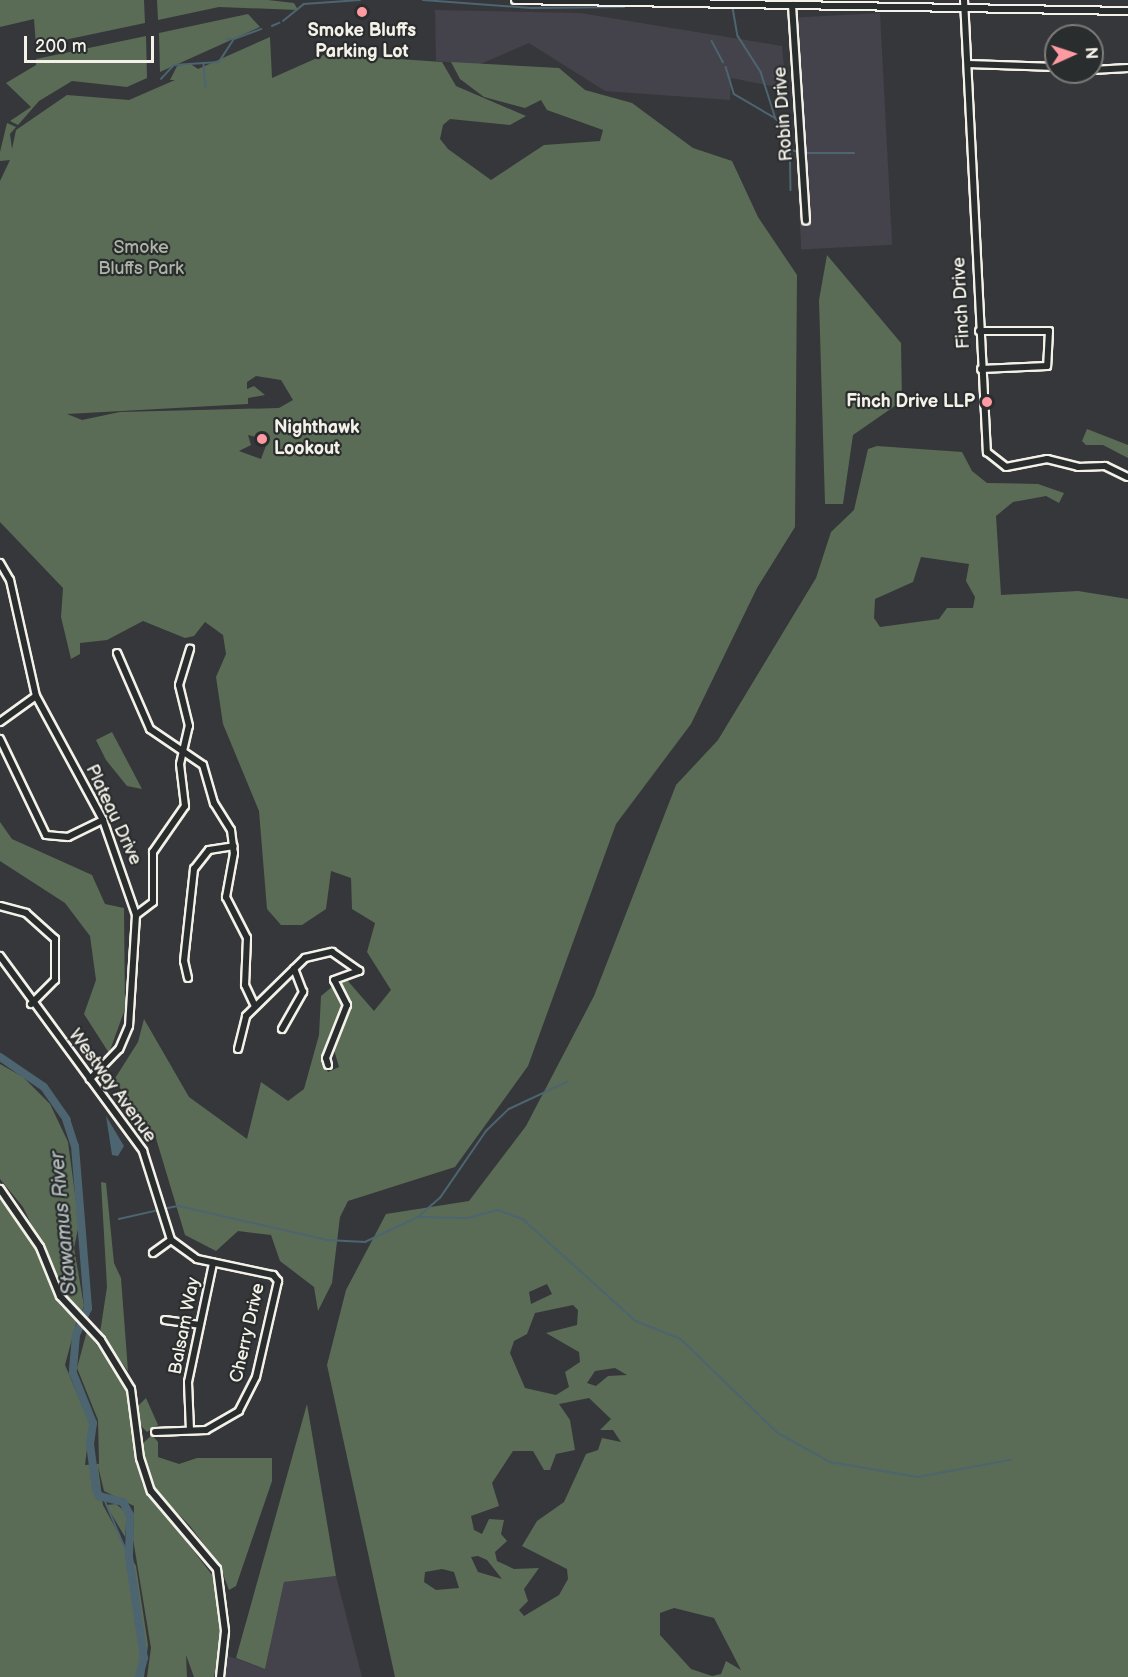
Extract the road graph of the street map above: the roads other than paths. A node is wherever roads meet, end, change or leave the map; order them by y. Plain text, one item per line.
1 (514, 0) edge
2 (964, 0) edge
3 (792, 5) junction
4 (964, 10) junction
5 (1128, 11) edge
6 (968, 64) junction
7 (1044, 67) edge
8 (1128, 68) edge
9 (1104, 69) edge
10 (806, 221) dead end
11 (979, 331) junction
12 (981, 369) junction
13 (1128, 477) edge
14 (0, 563) edge
15 (190, 649) dead end
16 (117, 653) dead end
17 (36, 696) junction
18 (0, 722) edge
19 (0, 739) edge
20 (184, 752) junction
21 (103, 820) junction
22 (234, 846) junction
23 (0, 906) edge
24 (136, 915) junction
25 (0, 956) edge
26 (294, 969) junction
27 (188, 978) dead end
28 (31, 1004) junction
29 (255, 1006) junction
30 (282, 1029) dead end
31 (238, 1048) dead end
32 (328, 1065) dead end
33 (90, 1079) junction
34 (0, 1189) edge
35 (171, 1240) junction
36 (153, 1253) dead end
37 (213, 1263) junction
38 (276, 1278) joint
39 (165, 1320) dead end
40 (200, 1325) junction
41 (190, 1430) junction
42 (155, 1432) dead end
43 (220, 1677) edge

1 - 3 street
2 - 4 street, Finch Drive
3 - 4 street
3 - 10 street, Robin Drive
4 - 5 street
4 - 6 street, Finch Drive
6 - 7 street
6 - 11 street, Finch Drive
8 - 9 street
11 - 12 street, Finch Drive
11 - 12 street
12 - 13 street, Finch Drive
14 - 17 street, Plateau Drive
15 - 20 street
16 - 20 street
17 - 18 street
17 - 21 street, Plateau Drive
19 - 21 street
20 - 22 street
20 - 24 street
21 - 24 street, Plateau Drive
22 - 27 street
22 - 29 street
23 - 28 street
24 - 33 street, Plateau Drive
25 - 28 street, Westway Avenue
26 - 29 street
26 - 30 street
26 - 32 street
28 - 33 street, Westway Avenue
29 - 31 street
33 - 35 street, Westway Avenue
34 - 43 street
35 - 36 street
35 - 37 street, Westway Avenue
37 - 38 street, Westway Avenue
37 - 40 street, Balsam Way
38 - 41 street, Cherry Drive
39 - 40 street
40 - 41 street, Balsam Way
41 - 42 street, Cherry Drive

